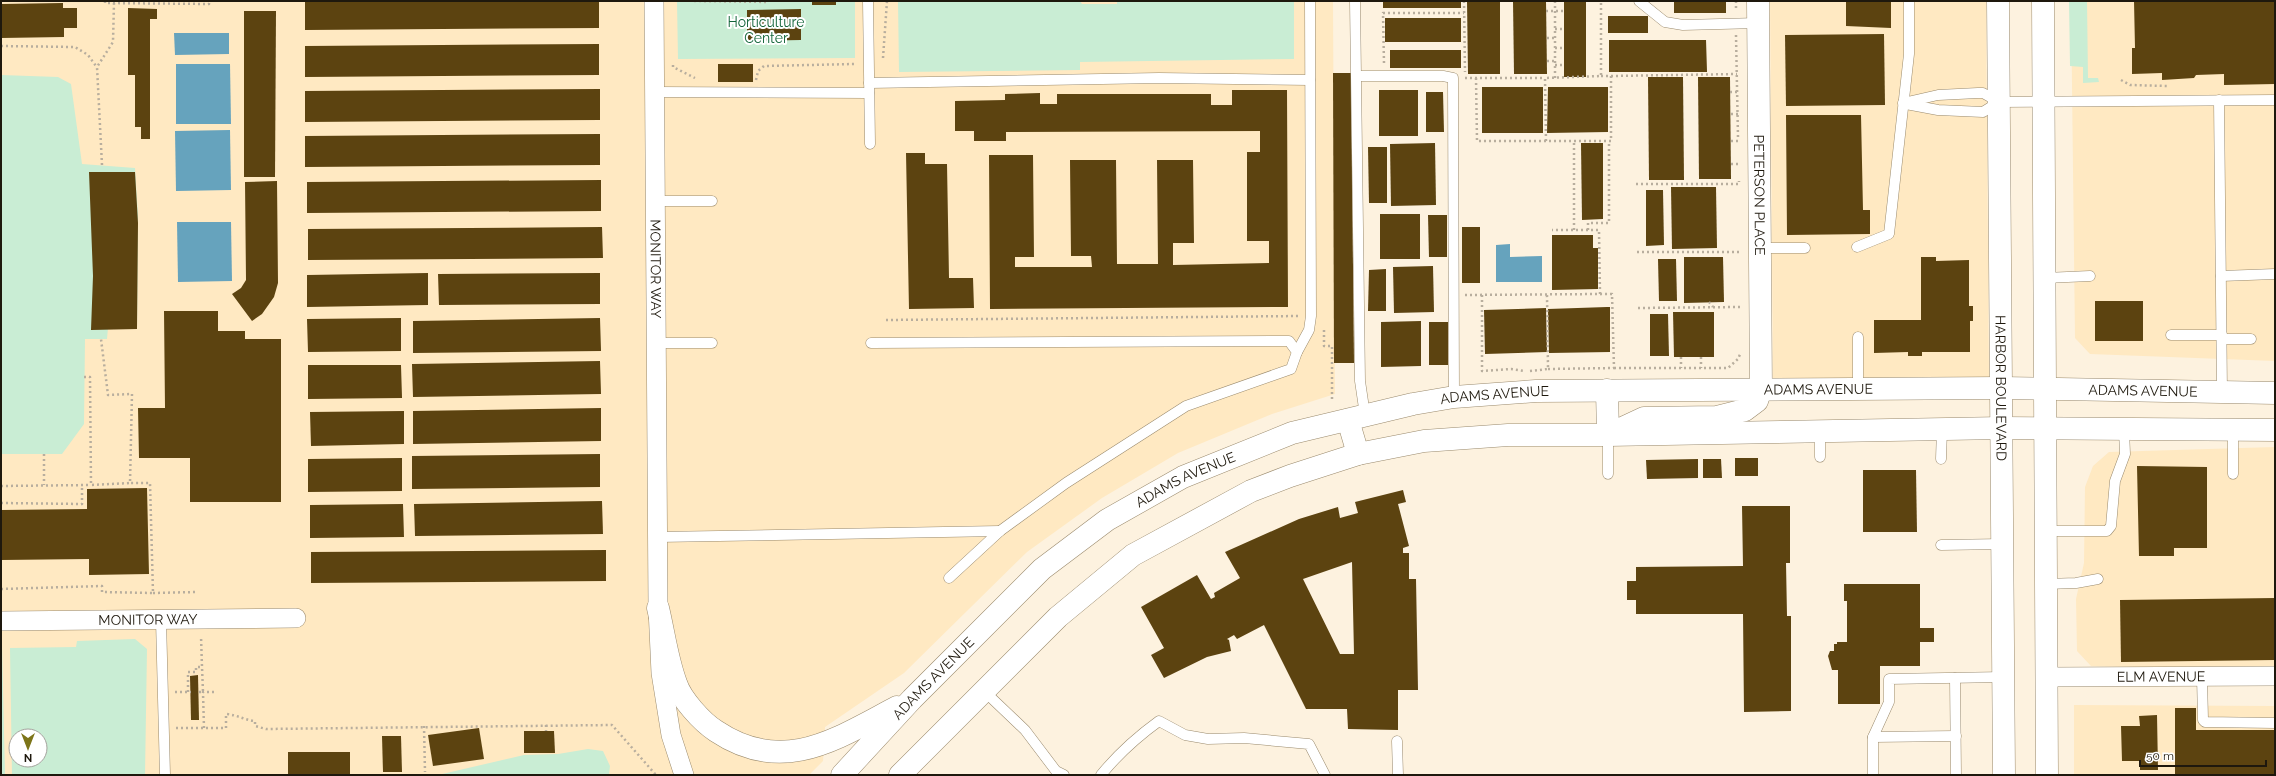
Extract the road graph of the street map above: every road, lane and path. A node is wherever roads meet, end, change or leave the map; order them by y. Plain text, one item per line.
1 (105, 1) edge
2 (209, 1) edge
3 (654, 1) edge
4 (694, 1) edge
5 (700, 1) edge
6 (714, 1) edge
7 (868, 1) edge
8 (887, 1) edge
9 (1310, 1) edge
10 (1355, 1) edge
11 (1464, 1) edge
12 (1555, 1) edge
13 (1601, 1) edge
14 (1639, 1) edge
15 (1736, 1) edge
16 (1758, 1) edge
17 (1910, 1) edge
18 (1998, 1) edge
19 (2043, 1) edge
20 (769, 2) edge
21 (114, 3) junction
22 (1546, 11) dead end
23 (1564, 11) dead end
24 (1464, 12) junction
25 (1555, 12) junction
26 (1736, 23) junction
27 (1758, 23) junction
28 (1555, 29) junction
29 (1564, 29) dead end
30 (1547, 38) dead end
31 (1555, 38) junction
32 (1, 46) edge
33 (1555, 48) junction
34 (1564, 48) dead end
35 (673, 59) dead end
36 (882, 60) dead end
37 (1547, 60) dead end
38 (1555, 60) junction
39 (854, 64) dead end
40 (1555, 65) junction
41 (1564, 65) dead end
42 (97, 67) junction
43 (1737, 74) junction
44 (1357, 76) junction
45 (1384, 76) junction
46 (1601, 76) junction
47 (1611, 76) junction
48 (1476, 78) junction
49 (1545, 78) junction
50 (1555, 78) junction
51 (700, 80) dead end
52 (1310, 80) junction
53 (754, 84) dead end
54 (869, 88) junction
55 (655, 92) junction
56 (1730, 92) dead end
57 (1737, 92) junction
58 (1743, 92) dead end
59 (2219, 100) junction
60 (2275, 100) edge
61 (1999, 102) junction
62 (2043, 102) junction
63 (1903, 104) junction
64 (1477, 110) junction
65 (1482, 110) dead end
66 (1731, 114) dead end
67 (1737, 114) junction
68 (1743, 114) dead end
69 (1546, 141) junction
70 (1574, 141) junction
71 (1609, 141) junction
72 (1731, 141) dead end
73 (1738, 141) junction
74 (1744, 141) dead end
75 (870, 144) dead end
76 (1738, 149) dead end
77 (1738, 156) dead end
78 (1731, 164) dead end
79 (1738, 164) junction
80 (1744, 164) dead end
81 (102, 165) dead end
82 (1738, 171) dead end
83 (1738, 177) dead end
84 (1636, 184) dead end
85 (1739, 184) junction
86 (1739, 191) dead end
87 (655, 201) junction
88 (712, 201) dead end
89 (1552, 230) dead end
90 (1562, 230) junction
91 (1574, 230) junction
92 (1578, 230) junction
93 (1588, 230) junction
94 (1562, 236) dead end
95 (1578, 236) dead end
96 (1857, 247) dead end
97 (1805, 248) dead end
98 (1746, 249) junction
99 (1637, 252) dead end
100 (1740, 258) dead end
101 (2275, 274) edge
102 (2090, 276) dead end
103 (2221, 276) junction
104 (2045, 278) junction
105 (1453, 294) junction
106 (1600, 294) junction
107 (1482, 295) junction
108 (1547, 295) junction
109 (1740, 300) dead end
110 (1709, 302) dead end
111 (1690, 303) dead end
112 (1694, 307) junction
113 (1713, 307) junction
114 (1740, 307) junction
115 (1638, 308) dead end
116 (1740, 314) dead end
117 (1304, 316) dead end
118 (886, 320) dead end
119 (1324, 323) dead end
120 (2171, 335) dead end
121 (1858, 337) dead end
122 (2222, 337) junction
123 (101, 339) dead end
124 (2251, 339) dead end
125 (656, 343) junction
126 (712, 343) dead end
127 (871, 343) dead end
128 (1740, 345) dead end
129 (1297, 352) junction
130 (1681, 357) dead end
131 (1701, 357) dead end
132 (1614, 368) junction
133 (1681, 368) junction
134 (1702, 368) junction
135 (1548, 369) junction
136 (84, 377) dead end
137 (1858, 388) junction
138 (2002, 388) junction
139 (2046, 388) junction
140 (1761, 389) junction
141 (1607, 390) junction
142 (2222, 392) junction
143 (2275, 393) edge
144 (1454, 397) junction
145 (1332, 399) dead end
146 (1356, 418) junction
147 (2002, 428) junction
148 (1942, 429) junction
149 (2046, 429) junction
150 (2124, 430) junction
151 (2233, 430) junction
152 (2275, 430) edge
153 (1820, 432) junction
154 (1608, 435) junction
155 (44, 454) dead end
156 (1358, 454) junction
157 (1820, 457) dead end
158 (1941, 459) dead end
159 (1608, 474) dead end
160 (2233, 474) dead end
161 (130, 483) junction
162 (44, 485) junction
163 (82, 485) junction
164 (91, 485) junction
165 (1, 486) edge
166 (1, 503) edge
167 (1000, 531) junction
168 (2045, 531) junction
169 (658, 537) junction
170 (2002, 544) junction
171 (1941, 545) dead end
172 (949, 578) dead end
173 (2098, 579) dead end
174 (2046, 584) junction
175 (1, 589) edge
176 (153, 592) junction
177 (196, 592) dead end
178 (658, 608) junction
179 (296, 618) dead end
180 (161, 620) junction
181 (1, 621) edge
182 (201, 634) dead end
183 (202, 667) junction
184 (2202, 676) junction
185 (2275, 676) edge
186 (2003, 677) junction
187 (2047, 677) junction
188 (1956, 678) junction
189 (983, 690) junction
190 (175, 692) dead end
191 (199, 692) dead end
192 (203, 692) junction
193 (217, 692) dead end
194 (912, 699) junction
195 (2275, 724) edge
196 (546, 725) junction
197 (424, 726) junction
198 (176, 728) dead end
199 (204, 728) junction
200 (546, 731) dead end
201 (1956, 736) junction
202 (1873, 737) junction
203 (1397, 741) dead end
204 (425, 772) dead end
205 (165, 775) edge
206 (656, 775) edge
207 (684, 775) edge
208 (842, 775) edge
209 (900, 775) edge
210 (1064, 775) edge
211 (1101, 775) edge
212 (1325, 775) edge
213 (1398, 775) edge
214 (1873, 775) edge
215 (1956, 775) edge
216 (2004, 775) edge
217 (2047, 775) edge

1 - 21 path
2 - 21 path
3 - 55 street, MONITOR WAY
4 - 5 path
5 - 6 path
6 - 20 path
7 - 54 lane
8 - 36 path
9 - 52 lane
10 - 44 lane
11 - 24 path
12 - 25 path
13 - 46 path
14 - 26 lane
15 - 26 path
16 - 27 main road, PETERSON PLACE
17 - 63 lane
18 - 61 main road, HARBOR BOULEVARD
19 - 62 main road
21 - 42 path
22 - 25 path
23 - 25 path
24 - 45 path
24 - 48 path
25 - 28 path
26 - 27 lane
26 - 43 path
27 - 98 main road, PETERSON PLACE
28 - 29 path
28 - 31 path
30 - 31 path
31 - 33 path
32 - 42 path
33 - 34 path
33 - 38 path
35 - 51 path
37 - 38 path
38 - 40 path
39 - 53 path
40 - 41 path
40 - 50 path
42 - 81 path
43 - 47 path
43 - 57 path
44 - 45 lane
44 - 146 lane
45 - 105 lane
46 - 47 path
46 - 50 path
47 - 71 path
48 - 49 path
48 - 64 path
49 - 50 path
49 - 69 path
52 - 54 lane
52 - 129 lane
54 - 55 lane
54 - 75 lane
55 - 87 street, MONITOR WAY
56 - 57 path
57 - 58 path
57 - 67 path
59 - 60 lane
59 - 62 lane
59 - 103 lane
61 - 62 lane
61 - 63 lane
61 - 63 lane
61 - 138 main road, HARBOR BOULEVARD
62 - 104 main road
63 - 96 lane
64 - 65 path
64 - 69 path
66 - 67 path
67 - 68 path
67 - 73 path
69 - 70 path
70 - 71 path
70 - 91 path
71 - 93 path
72 - 73 path
73 - 74 path
73 - 76 path
77 - 79 path
78 - 79 path
79 - 80 path
79 - 82 path
83 - 85 path
84 - 85 path
85 - 86 path
87 - 88 lane
87 - 125 street, MONITOR WAY
89 - 90 path
90 - 91 path
90 - 94 path
91 - 92 path
92 - 93 path
92 - 95 path
93 - 106 path
97 - 98 lane
98 - 99 path
98 - 100 path
98 - 140 main road, PETERSON PLACE
101 - 103 lane
102 - 104 lane
103 - 122 lane
104 - 139 main road
105 - 107 path
105 - 144 lane
106 - 108 path
106 - 132 path
107 - 108 path
107 - 135 path
108 - 135 path
109 - 114 path
110 - 113 path
111 - 112 path
112 - 113 path
112 - 115 path
113 - 114 path
114 - 116 path
117 - 118 path
119 - 145 path
120 - 122 lane
121 - 137 lane
122 - 124 lane
122 - 142 lane
123 - 161 path
125 - 126 lane
125 - 169 street, MONITOR WAY
127 - 129 lane
128 - 134 path
129 - 167 lane
130 - 133 path
131 - 134 path
132 - 133 path
132 - 135 path
133 - 134 path
136 - 164 path
137 - 138 main road, ADAMS AVENUE
137 - 140 main road, ADAMS AVENUE
138 - 139 main road, ADAMS AVENUE
138 - 147 main road, HARBOR BOULEVARD
139 - 142 main road, ADAMS AVENUE
139 - 149 main road
140 - 141 main road, ADAMS AVENUE
140 - 154 main road
141 - 144 main road, ADAMS AVENUE
141 - 154 main road
142 - 143 main road, ADAMS AVENUE
144 - 146 main road, ADAMS AVENUE
146 - 156 main road
146 - 194 main road, ADAMS AVENUE
147 - 148 main road
147 - 149 main road
147 - 170 main road, HARBOR BOULEVARD
148 - 153 main road
148 - 158 lane
149 - 150 main road
149 - 168 main road
150 - 151 main road
150 - 168 lane
151 - 152 main road
151 - 160 lane
153 - 154 main road
153 - 157 lane
154 - 156 main road
154 - 159 lane
155 - 162 path
156 - 189 main road
161 - 164 path
161 - 176 path
162 - 163 path
162 - 165 path
163 - 164 path
163 - 166 path
167 - 169 lane
167 - 172 lane
168 - 174 main road
169 - 178 street, MONITOR WAY
170 - 171 lane
170 - 186 main road, HARBOR BOULEVARD
173 - 174 lane
174 - 187 main road
175 - 176 path
176 - 177 path
178 - 194 main road
178 - 207 street, MONITOR WAY
179 - 180 street, MONITOR WAY
180 - 181 street, MONITOR WAY
180 - 205 lane
182 - 183 path
183 - 190 path
183 - 192 path
184 - 185 street, ELM AVENUE
184 - 187 street, ELM AVENUE
184 - 195 lane
186 - 188 lane
186 - 216 main road, HARBOR BOULEVARD
187 - 217 main road
188 - 201 lane
188 - 202 lane
189 - 209 main road
189 - 210 lane
191 - 192 path
192 - 193 path
192 - 199 path
194 - 208 main road, ADAMS AVENUE
196 - 197 path
196 - 200 path
196 - 206 path
197 - 199 path
197 - 204 path
198 - 199 path
201 - 202 lane
201 - 215 lane
202 - 214 lane
203 - 213 lane
211 - 212 lane

